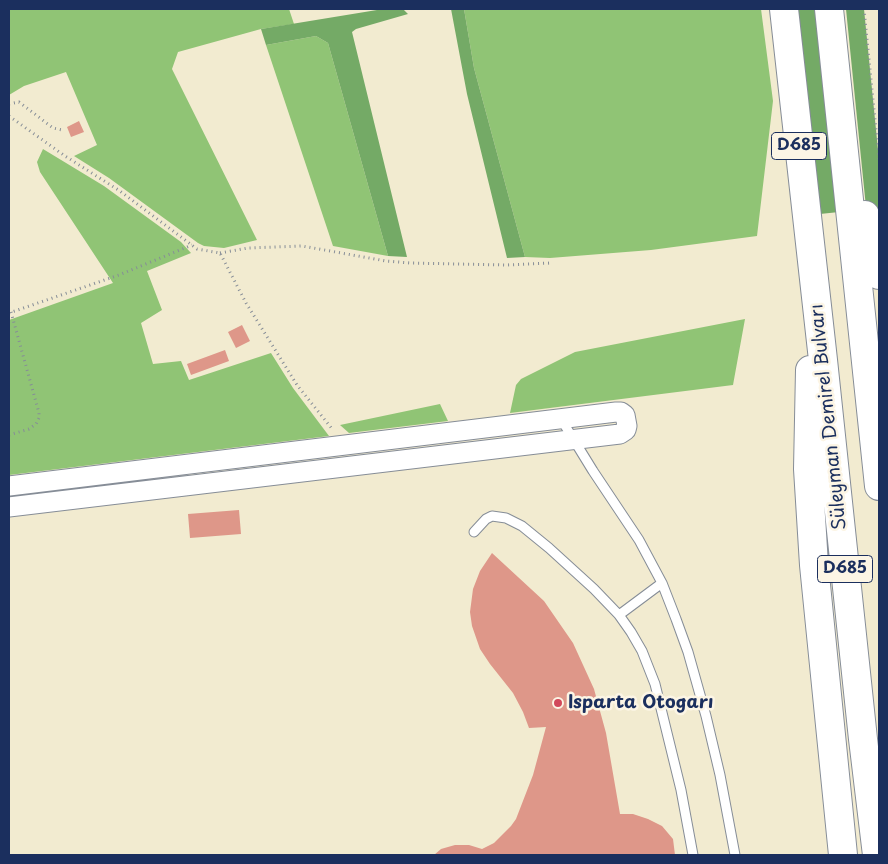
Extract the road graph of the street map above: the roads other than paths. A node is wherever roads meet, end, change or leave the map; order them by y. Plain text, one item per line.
1 (784, 9) edge
2 (829, 9) edge
3 (839, 99) junction
4 (879, 275) edge
5 (815, 283) junction
6 (561, 419) junction
7 (573, 440) junction
8 (9, 486) edge
9 (879, 486) edge
10 (9, 507) edge
11 (474, 532) dead end
12 (662, 583) junction
13 (619, 615) junction
14 (693, 855) edge
15 (735, 855) edge
16 (844, 855) edge
17 (877, 855) edge

1 - 5 highway, Süleyman Demirel Bulvarı / D685
2 - 3 highway, D685
3 - 4 highway
3 - 9 highway, D685
5 - 16 highway
5 - 17 highway, Süleyman Demirel Bulvarı / D685
6 - 7 lane
6 - 7 street
6 - 8 street
7 - 10 street
7 - 12 lane
11 - 13 lane
12 - 13 lane
12 - 15 lane
13 - 14 lane

